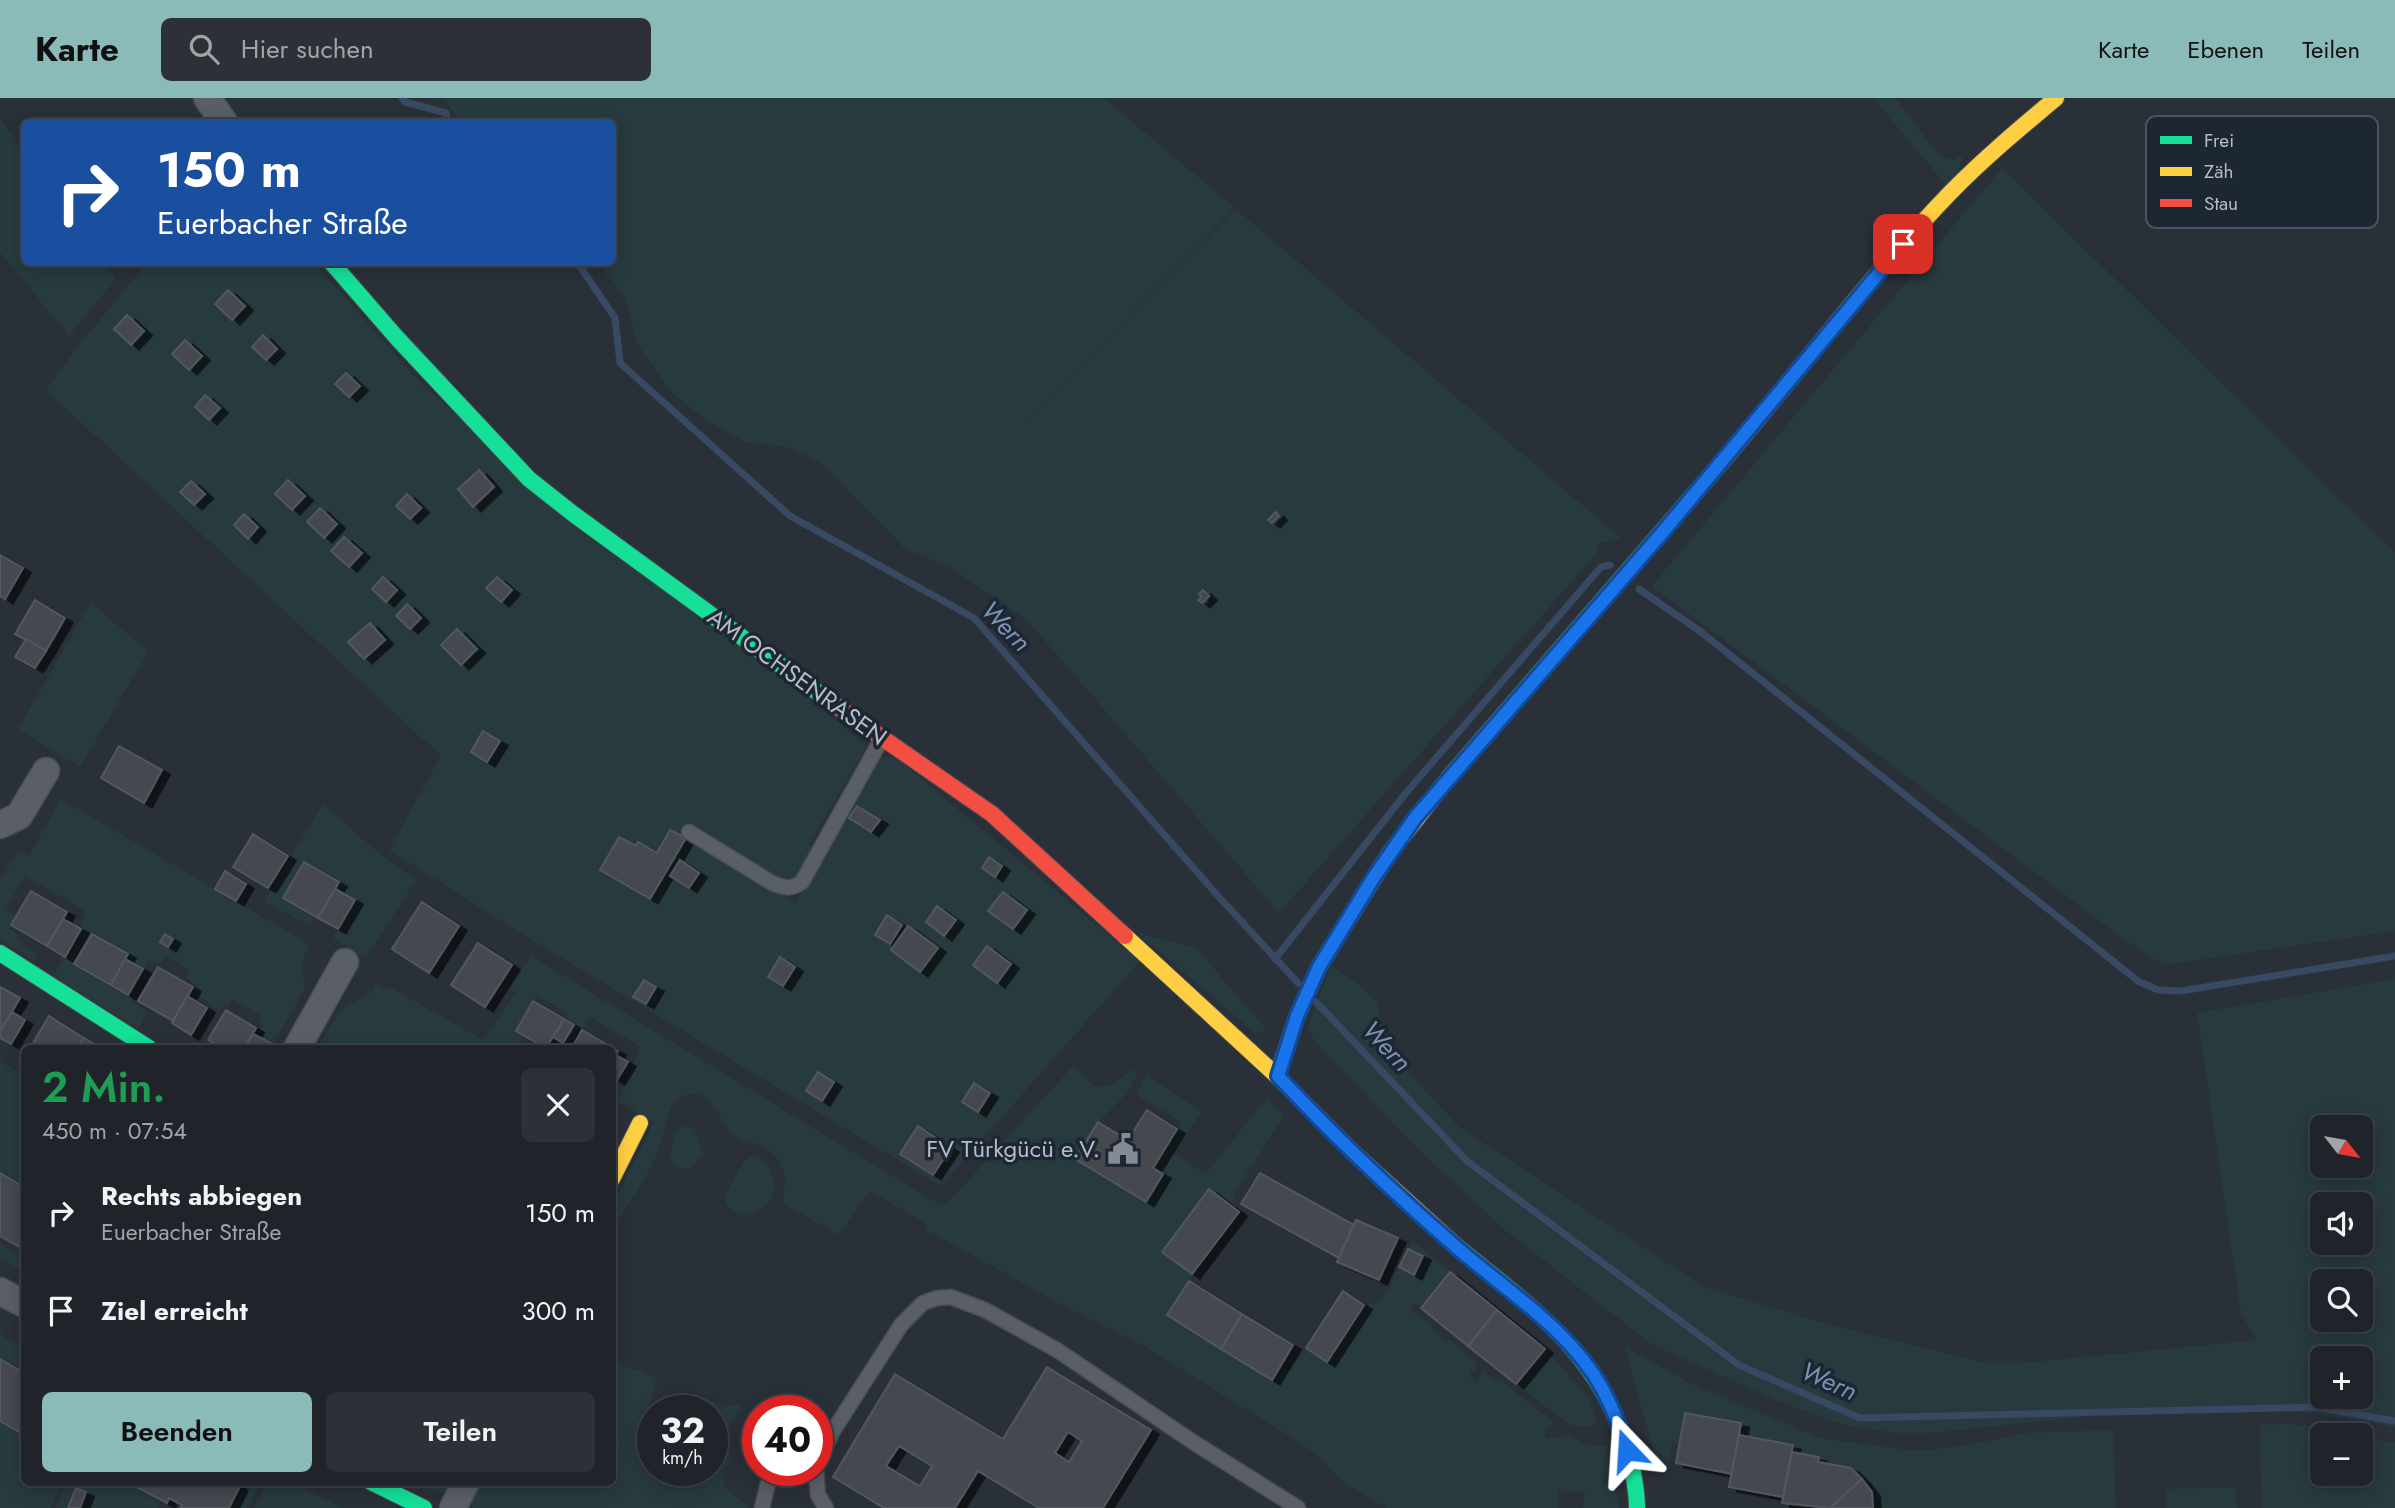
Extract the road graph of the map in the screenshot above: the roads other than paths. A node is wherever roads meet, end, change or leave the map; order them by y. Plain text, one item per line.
1 (207, 98) edge
2 (2056, 98) edge
3 (222, 119) edge
4 (334, 266) edge
5 (881, 738) junction
6 (46, 771) dead end
7 (0, 825) edge
8 (689, 832) dead end
9 (0, 953) edge
10 (345, 962) dead end
11 (144, 1045) edge
12 (299, 1045) edge
13 (1278, 1076) junction
14 (640, 1123) dead end
15 (616, 1171) edge
16 (0, 1290) edge
17 (21, 1302) edge
18 (833, 1431) edge
19 (379, 1486) edge
20 (464, 1486) edge
21 (767, 1486) edge
22 (817, 1486) edge
23 (424, 1508) edge
24 (453, 1508) edge
25 (762, 1508) edge
26 (826, 1508) edge
27 (1298, 1508) edge
28 (1637, 1508) edge

1 - 3 street
2 - 13 street
4 - 5 street, AM OCHSENRASEN
5 - 8 lane
5 - 13 street, AM OCHSENRASEN
6 - 7 street
9 - 11 street
10 - 12 street
13 - 28 street, AM OCHSENRASEN
14 - 15 street
16 - 17 street
18 - 27 lane
19 - 23 street
20 - 24 street
21 - 25 lane
22 - 26 lane

